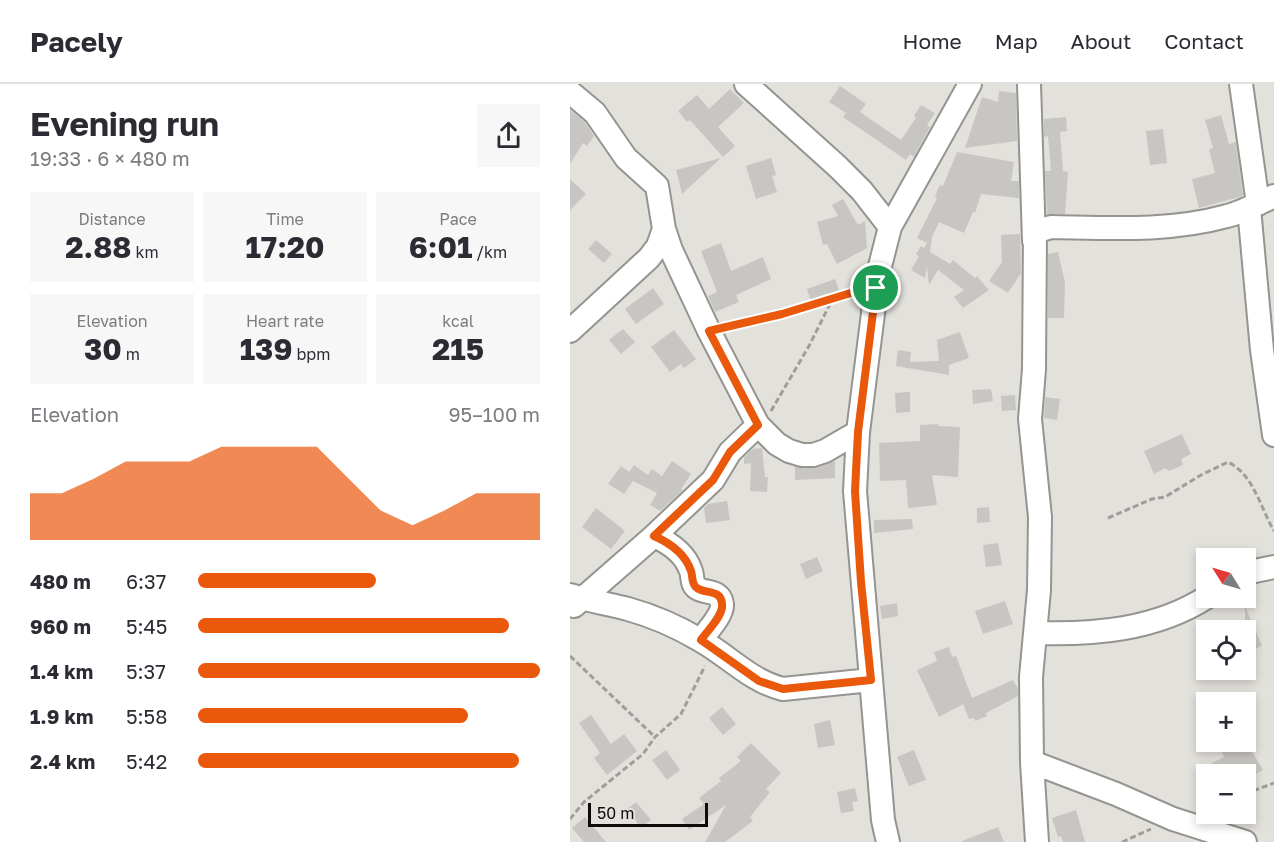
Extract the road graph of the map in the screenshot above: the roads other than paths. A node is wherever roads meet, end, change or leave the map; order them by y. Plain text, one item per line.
1 (746, 84) edge
2 (970, 84) edge
3 (1029, 84) edge
4 (1241, 84) edge
5 (570, 92) edge
6 (1260, 203) edge
7 (890, 227) junction
8 (664, 229) junction
9 (1034, 241) junction
10 (570, 331) edge
11 (758, 425) junction
12 (858, 432) junction
13 (1274, 435) edge
14 (654, 536) junction
15 (1273, 566) edge
16 (1256, 570) edge
17 (574, 601) edge
18 (1196, 603) edge
19 (1035, 633) junction
20 (708, 645) junction
21 (871, 680) junction
22 (1032, 762) junction
23 (888, 842) edge
24 (1037, 842) edge
25 (1245, 842) edge

1 - 7 street
2 - 7 street
3 - 9 street
4 - 6 street
5 - 8 street
6 - 9 street
6 - 13 street
7 - 12 street
8 - 10 street
8 - 11 street
9 - 19 street
11 - 12 street
11 - 14 street
12 - 21 street
14 - 17 street
14 - 20 street
15 - 16 street
17 - 20 street
18 - 19 street
19 - 22 street
20 - 21 street
21 - 23 street
22 - 24 street
22 - 25 street

